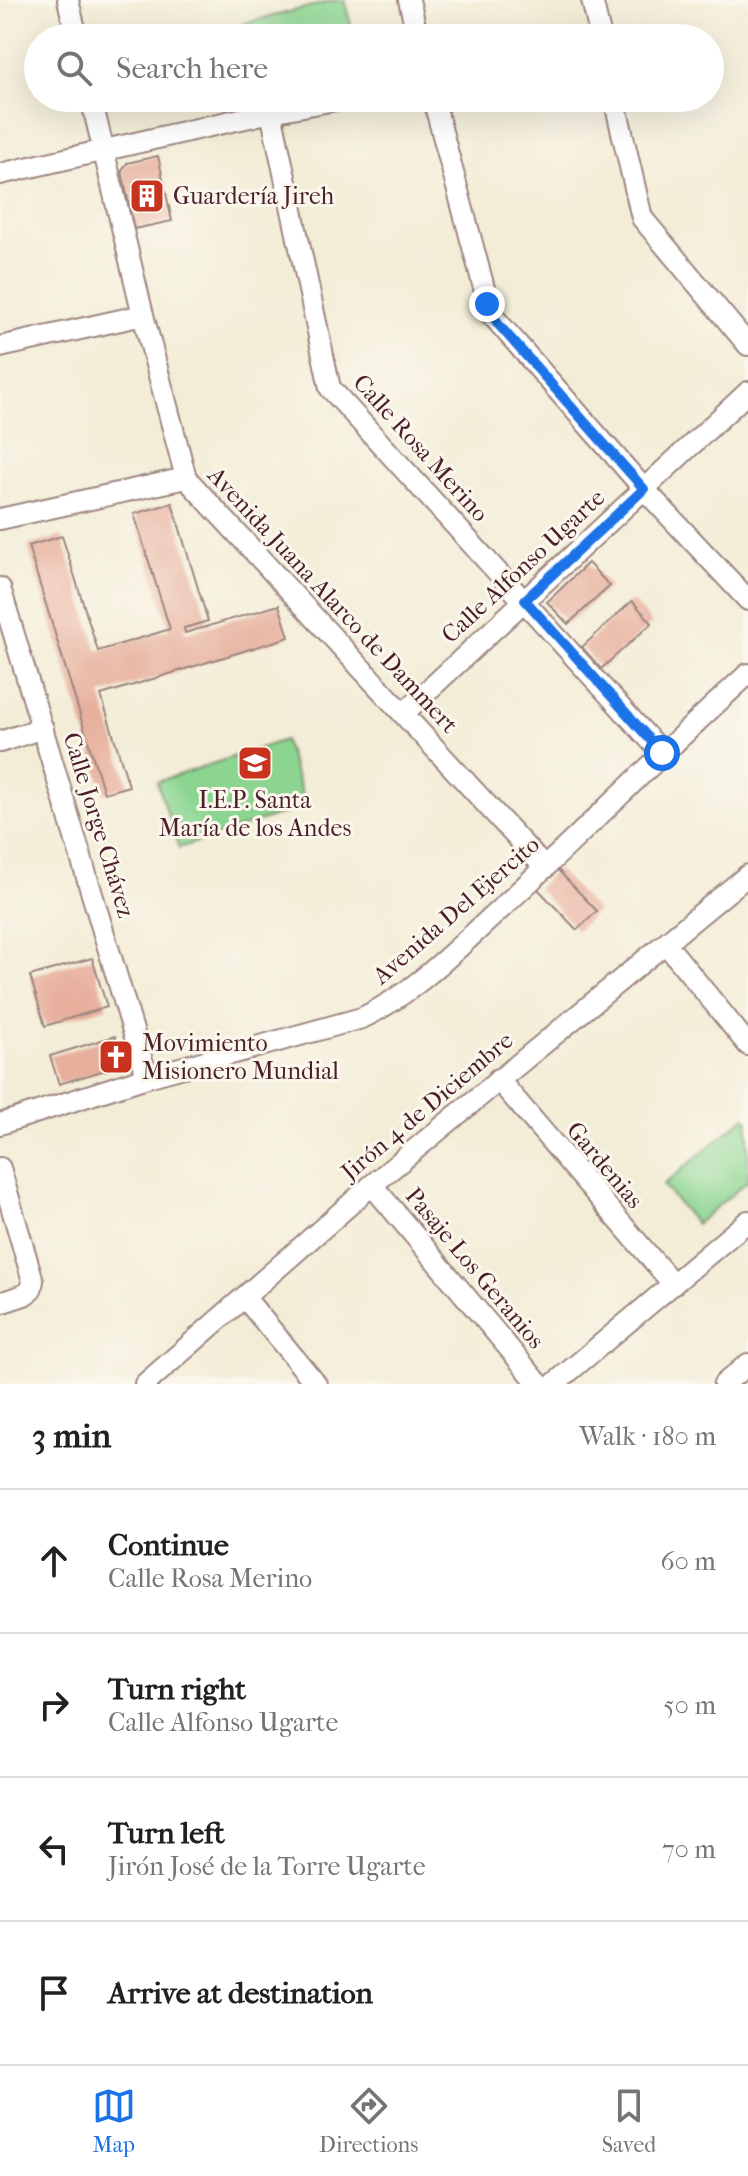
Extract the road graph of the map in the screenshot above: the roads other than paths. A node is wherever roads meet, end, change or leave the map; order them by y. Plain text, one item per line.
1 (68, 0) edge
2 (409, 0) edge
3 (592, 0) edge
4 (74, 24) edge
5 (415, 24) edge
6 (598, 24) edge
7 (94, 112) edge
8 (271, 112) joint
9 (437, 112) edge
10 (617, 112) edge
11 (104, 151) junction
12 (0, 174) edge
13 (143, 315) junction
14 (748, 345) edge
15 (0, 347) edge
16 (748, 392) edge
17 (186, 478) junction
18 (644, 489) junction
19 (0, 519) edge
20 (0, 588) edge
21 (525, 600) junction
22 (748, 600) edge
23 (748, 674) edge
24 (404, 713) junction
25 (43, 728) junction
26 (0, 742) edge
27 (662, 753) junction
28 (545, 868) junction
29 (748, 875) edge
30 (666, 944) junction
31 (748, 1045) edge
32 (147, 1077) junction
33 (498, 1079) junction
34 (0, 1124) edge
35 (0, 1168) edge
36 (372, 1185) junction
37 (748, 1221) edge
38 (673, 1284) junction
39 (245, 1298) junction
40 (0, 1303) edge
41 (748, 1364) edge
42 (145, 1384) edge
43 (316, 1384) edge
44 (539, 1384) edge
45 (554, 1384) edge
46 (724, 1384) edge

1 - 4 street
2 - 5 street
3 - 6 street
7 - 11 street, Avenida Juana Alarco de Dammert
8 - 11 street
8 - 21 street, Calle Rosa Merino
9 - 18 street
10 - 14 street
11 - 12 street
11 - 13 street, Avenida Juana Alarco de Dammert
13 - 15 street
13 - 17 street, Avenida Juana Alarco de Dammert
16 - 18 street, Calle Alfonso Ugarte
17 - 19 street
17 - 24 street, Avenida Juana Alarco de Dammert
18 - 21 street, Calle Alfonso Ugarte
18 - 22 street
20 - 25 street, Calle Jorge Chávez
21 - 24 street, Calle Alfonso Ugarte
21 - 27 street, Calle Rosa Merino
23 - 27 street, Avenida Del Ejercito
24 - 28 street, Avenida Juana Alarco de Dammert
25 - 26 street
25 - 32 street, Calle Jorge Chávez
27 - 28 street, Avenida Del Ejercito
28 - 32 street, Avenida Del Ejercito
29 - 30 street, Jirón 4 de Diciembre
30 - 31 street
30 - 33 street, Jirón 4 de Diciembre
32 - 34 street, Avenida Del Ejercito
33 - 36 street, Jirón 4 de Diciembre
33 - 38 street, Gardenias
35 - 40 street
36 - 39 street, Jirón 4 de Diciembre
36 - 44 street, Pasaje Los Geranios
37 - 38 street
38 - 45 street
39 - 42 street, Jirón 4 de Diciembre
39 - 43 street
41 - 46 street

